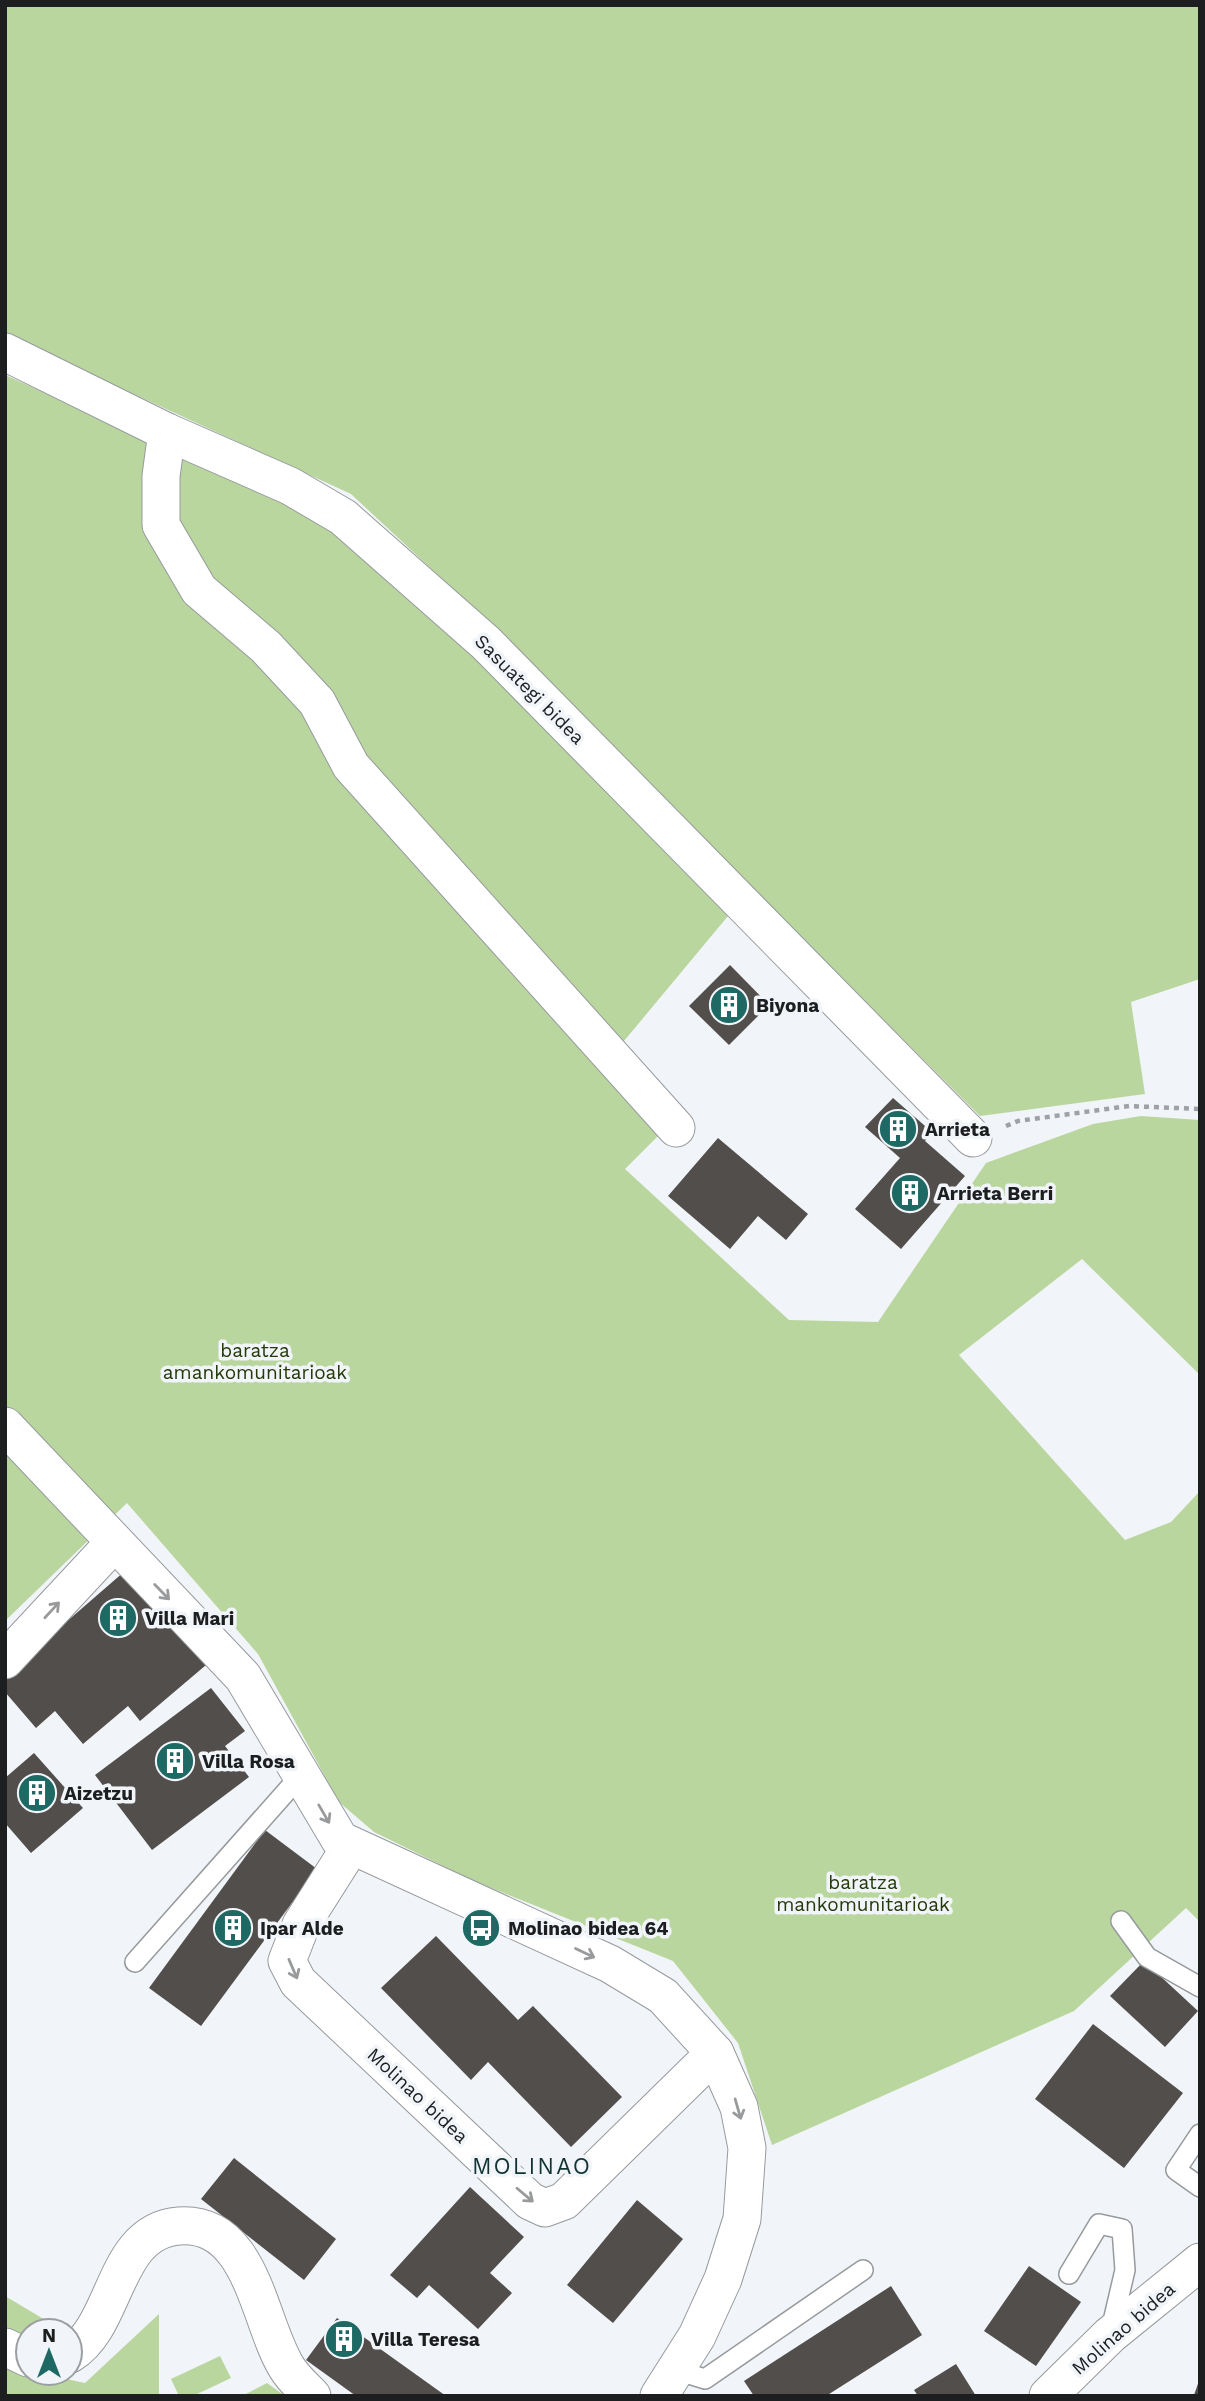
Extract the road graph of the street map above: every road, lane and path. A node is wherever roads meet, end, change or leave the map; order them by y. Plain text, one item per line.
1 (5, 352) edge
2 (167, 432) junction
3 (1200, 1109) edge
4 (677, 1128) dead end
5 (973, 1138) joint
6 (5, 1426) edge
7 (114, 1543) junction
8 (5, 1660) edge
9 (301, 1775) junction
10 (351, 1846) junction
11 (1121, 1921) dead end
12 (135, 1962) dead end
13 (1200, 1987) edge
14 (715, 2053) junction
15 (1200, 2134) edge
16 (1200, 2187) edge
17 (1200, 2262) edge
18 (863, 2270) dead end
19 (1069, 2274) dead end
20 (1110, 2335) junction
21 (84, 2344) edge
22 (668, 2383) edge
23 (312, 2396) edge
24 (1048, 2396) edge

1 - 2 street, Sasuategi bidea
2 - 4 street
2 - 5 street, Sasuategi bidea
3 - 5 path
6 - 7 street
8 -> 7 street
7 -> 9 street
9 -> 10 street
9 - 12 lane
10 -> 14 street
10 -> 14 street, Molinao bidea
11 - 13 lane
14 -> 22 street
15 - 16 lane
17 - 20 street, Molinao bidea
18 - 22 lane
19 - 20 lane
20 - 24 street, Molinao bidea
21 - 23 street

